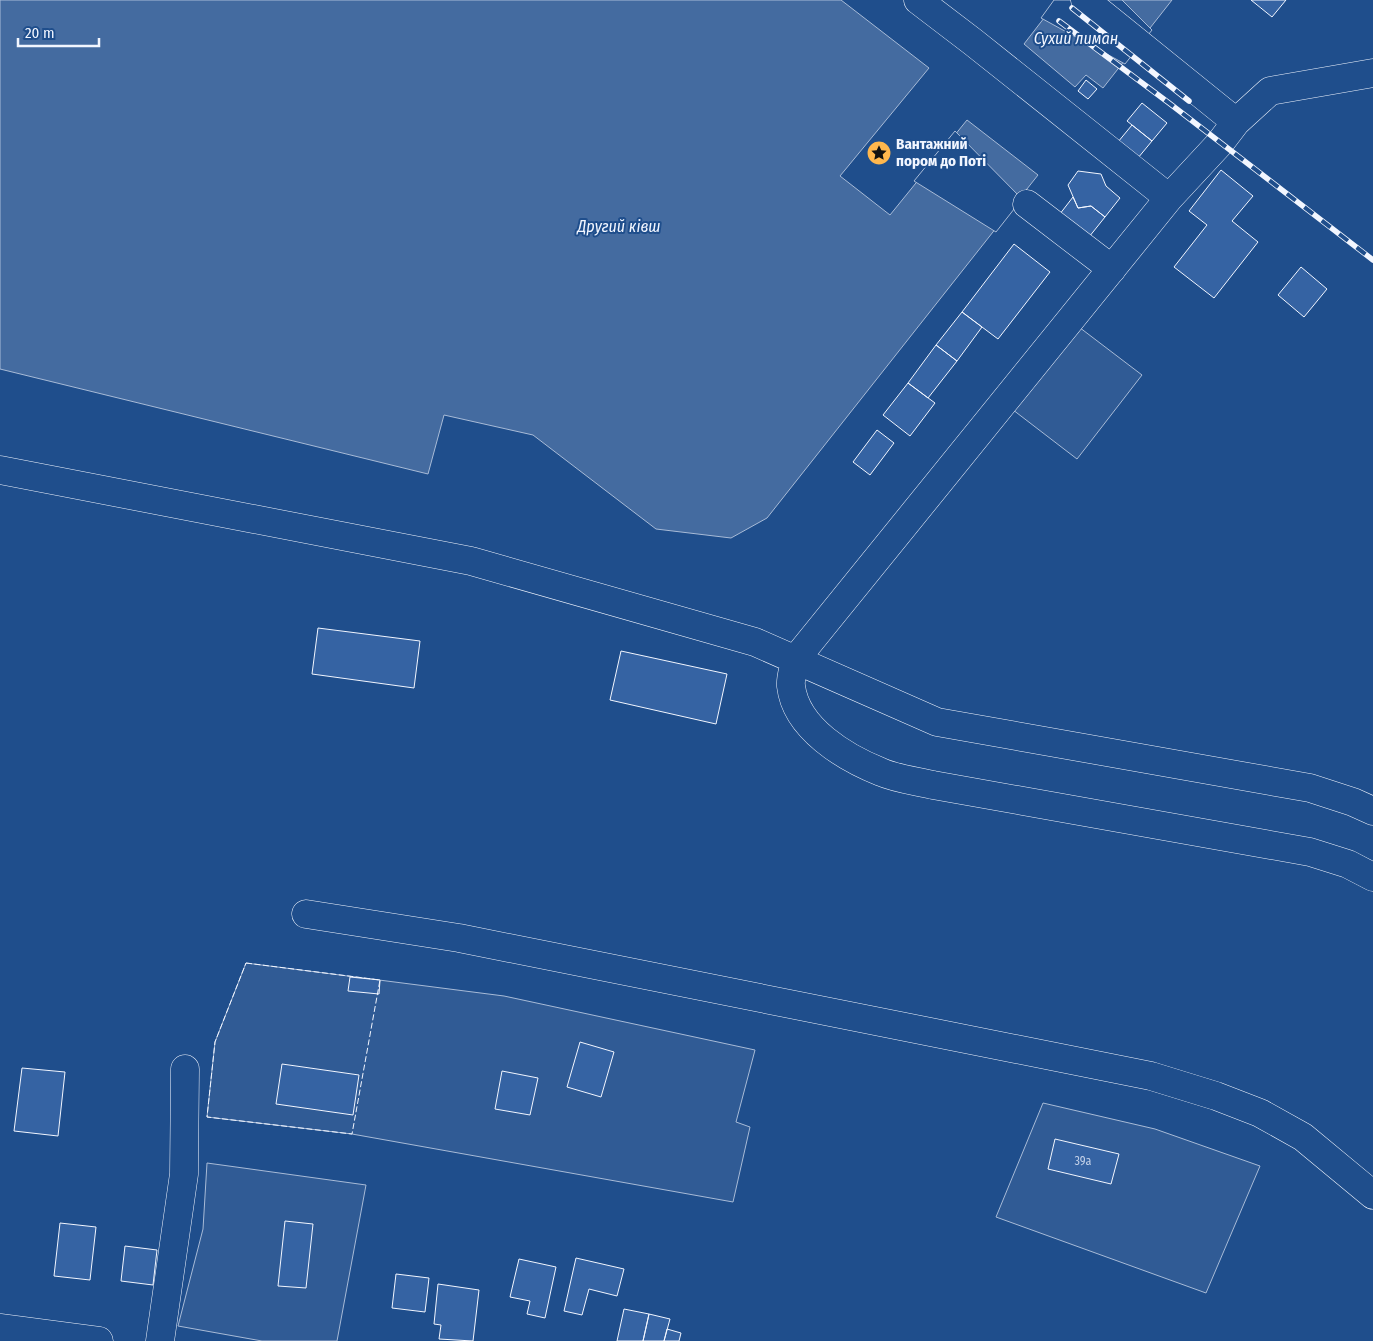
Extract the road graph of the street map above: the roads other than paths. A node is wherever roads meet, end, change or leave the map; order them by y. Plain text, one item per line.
1 (918, 0) edge
2 (1085, 0) edge
3 (1373, 73) edge
4 (1236, 122) junction
5 (1169, 198) junction
6 (1027, 204) dead end
7 (1112, 269) junction
8 (0, 470) edge
9 (795, 660) junction
10 (1373, 811) edge
11 (1373, 877) edge
12 (306, 914) dead end
13 (185, 1069) dead end
14 (1373, 1195) edge
15 (0, 1328) edge
16 (99, 1341) edge
17 (160, 1341) edge

1 - 5 street
2 - 4 street
3 - 4 street
4 - 5 street
5 - 7 street
6 - 7 street
7 - 9 street
8 - 9 street
9 - 10 street
9 - 11 street
12 - 14 street
13 - 17 street
15 - 16 street

